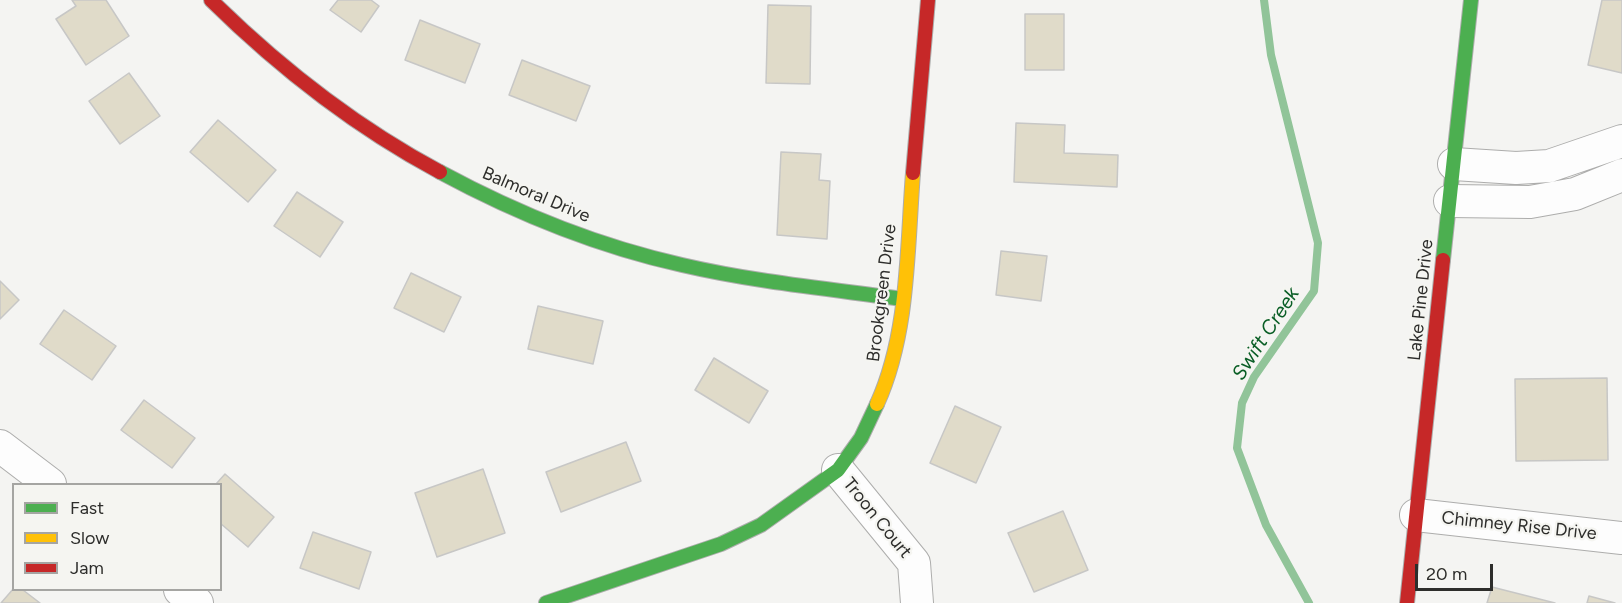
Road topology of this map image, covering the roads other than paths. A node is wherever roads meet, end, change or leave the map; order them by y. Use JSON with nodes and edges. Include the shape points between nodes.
{"nodes":[{"id":1,"x":211,"y":0,"type":"edge"},
{"id":2,"x":928,"y":0,"type":"edge"},
{"id":3,"x":1471,"y":0,"type":"edge"},
{"id":4,"x":1622,"y":141,"type":"edge"},
{"id":5,"x":1454,"y":164,"type":"junction"},
{"id":6,"x":1622,"y":175,"type":"edge"},
{"id":7,"x":1450,"y":201,"type":"junction"},
{"id":8,"x":903,"y":298,"type":"junction"},
{"id":9,"x":0,"y":446,"type":"edge"},
{"id":10,"x":838,"y":470,"type":"junction"},
{"id":11,"x":49,"y":483,"type":"edge"},
{"id":12,"x":1416,"y":515,"type":"junction"},
{"id":13,"x":1622,"y":538,"type":"edge"},
{"id":14,"x":181,"y":591,"type":"edge"},
{"id":15,"x":197,"y":603,"type":"edge"},
{"id":16,"x":546,"y":603,"type":"edge"},
{"id":17,"x":917,"y":603,"type":"edge"},
{"id":18,"x":1407,"y":603,"type":"edge"}],
"edges":[{"from":1,"to":8,"type":"street","name":"Balmoral Drive","via":[[281,69],[332,106],[384,141],[494,200],[652,258],[714,272]]},
{"from":2,"to":8,"type":"street","name":"Brookgreen Drive"},
{"from":3,"to":5,"type":"street","name":"Lake Pine Drive"},
{"from":4,"to":5,"type":"street","via":[[1549,166]]},
{"from":5,"to":7,"type":"street","name":"Lake Pine Drive"},
{"from":6,"to":7,"type":"street","via":[[1575,194],[1530,202]]},
{"from":7,"to":12,"type":"street","name":"Lake Pine Drive"},
{"from":8,"to":10,"type":"street","name":"Brookgreen Drive","via":[[887,381],[861,438]]},
{"from":9,"to":11,"type":"street"},
{"from":10,"to":16,"type":"street","name":"Brookgreen Drive","via":[[770,520],[721,544]]},
{"from":10,"to":17,"type":"street","name":"Troon Court","via":[[914,563]]},
{"from":12,"to":13,"type":"street","name":"Chimney Rise Drive"},
{"from":12,"to":18,"type":"street","name":"Lake Pine Drive"},
{"from":14,"to":15,"type":"street"}]}
